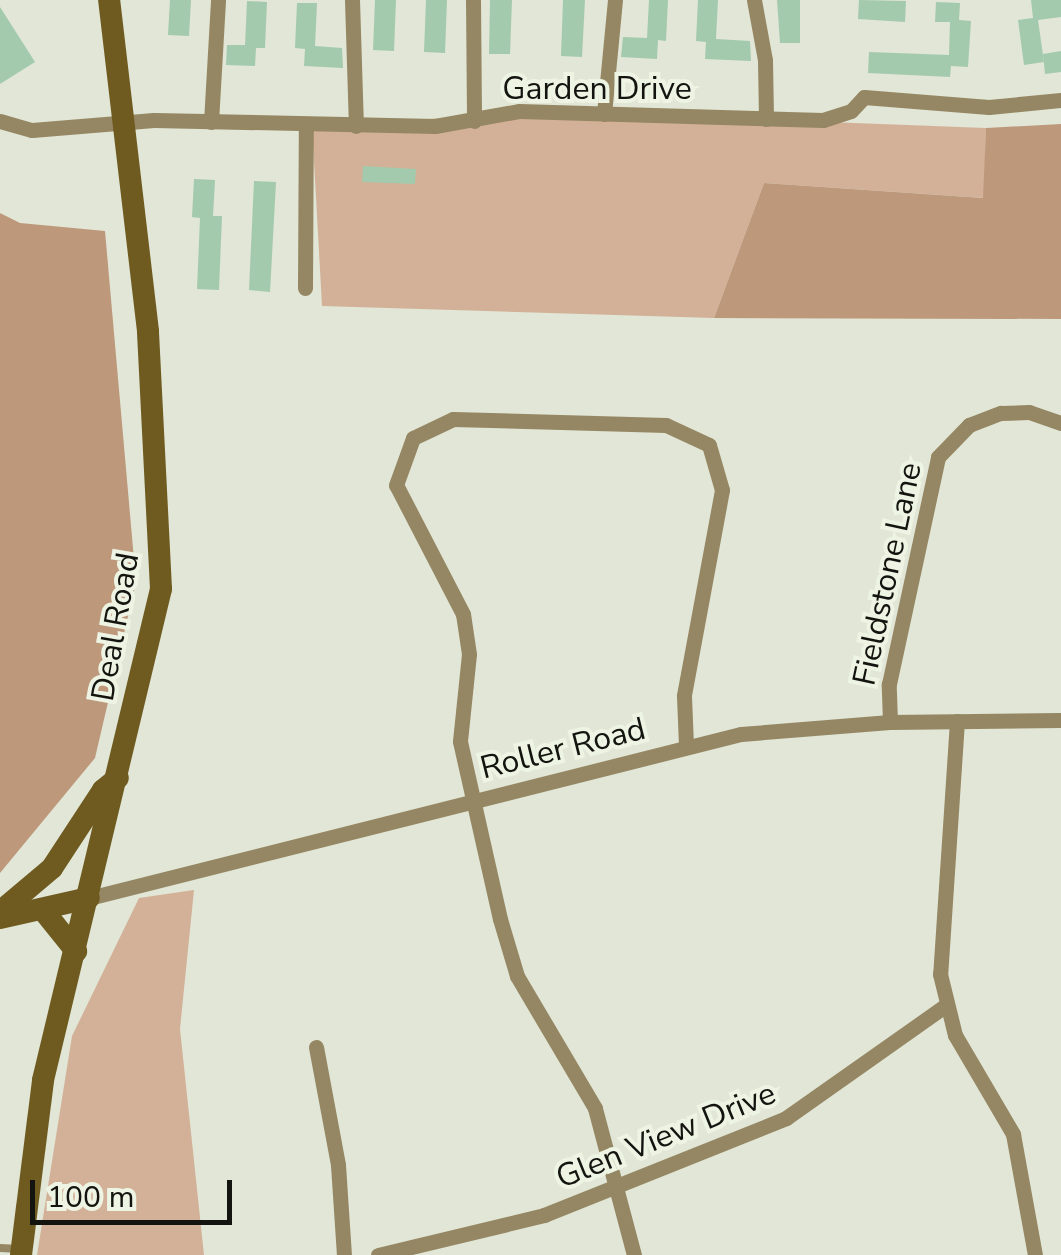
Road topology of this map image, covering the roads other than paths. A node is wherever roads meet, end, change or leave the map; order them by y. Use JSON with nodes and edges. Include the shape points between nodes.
{"nodes":[{"id":1,"x":109,"y":0,"type":"edge"},
{"id":2,"x":218,"y":0,"type":"edge"},
{"id":3,"x":352,"y":0,"type":"edge"},
{"id":4,"x":472,"y":0,"type":"edge"},
{"id":5,"x":615,"y":0,"type":"edge"},
{"id":6,"x":754,"y":0,"type":"edge"},
{"id":7,"x":1061,"y":100,"type":"edge"},
{"id":8,"x":604,"y":114,"type":"junction"},
{"id":9,"x":766,"y":118,"type":"junction"},
{"id":10,"x":0,"y":121,"type":"edge"},
{"id":11,"x":474,"y":121,"type":"junction"},
{"id":12,"x":211,"y":122,"type":"junction"},
{"id":13,"x":123,"y":123,"type":"junction"},
{"id":14,"x":306,"y":124,"type":"junction"},
{"id":15,"x":356,"y":126,"type":"junction"},
{"id":16,"x":305,"y":288,"type":"dead end"},
{"id":17,"x":1061,"y":423,"type":"edge"},
{"id":18,"x":1061,"y":720,"type":"edge"},
{"id":19,"x":957,"y":721,"type":"junction"},
{"id":20,"x":890,"y":722,"type":"junction"},
{"id":21,"x":686,"y":746,"type":"junction"},
{"id":22,"x":119,"y":776,"type":"junction"},
{"id":23,"x":472,"y":800,"type":"junction"},
{"id":24,"x":89,"y":898,"type":"junction"},
{"id":25,"x":44,"y":910,"type":"junction"},
{"id":26,"x":0,"y":915,"type":"edge"},
{"id":27,"x":76,"y":951,"type":"junction"},
{"id":28,"x":945,"y":1006,"type":"junction"},
{"id":29,"x":316,"y":1047,"type":"dead end"},
{"id":30,"x":615,"y":1188,"type":"junction"},
{"id":31,"x":14,"y":1251,"type":"edge"},
{"id":32,"x":344,"y":1255,"type":"edge"},
{"id":33,"x":378,"y":1255,"type":"edge"},
{"id":34,"x":634,"y":1255,"type":"edge"},
{"id":35,"x":1035,"y":1255,"type":"edge"}],
"edges":[{"from":1,"to":13,"type":"street","name":"Deal Road"},
{"from":2,"to":12,"type":"street"},
{"from":3,"to":15,"type":"street"},
{"from":4,"to":11,"type":"street"},
{"from":5,"to":8,"type":"street"},
{"from":6,"to":9,"type":"street"},
{"from":7,"to":9,"type":"street","name":"Garden Drive","via":[[989,107],[864,97],[836,118]]},
{"from":8,"to":9,"type":"street","name":"Garden Drive"},
{"from":8,"to":11,"type":"street","name":"Garden Drive","via":[[508,112]]},
{"from":10,"to":13,"type":"street","name":"Garden Drive","via":[[32,130]]},
{"from":11,"to":15,"type":"street","name":"Garden Drive"},
{"from":12,"to":13,"type":"street","name":"Garden Drive"},
{"from":12,"to":14,"type":"street","name":"Garden Drive"},
{"from":13,"to":22,"type":"street","name":"Deal Road","via":[[163,550],[155,630]]},
{"from":14,"to":15,"type":"street","name":"Garden Drive"},
{"from":14,"to":16,"type":"street"},
{"from":17,"to":20,"type":"street","name":"Fieldstone Lane","via":[[1029,412],[1001,413],[969,426],[938,457],[893,664]]},
{"from":18,"to":19,"type":"street","name":"Roller Road"},
{"from":19,"to":20,"type":"street","name":"Roller Road"},
{"from":19,"to":28,"type":"street","via":[[940,966]]},
{"from":20,"to":21,"type":"street","name":"Roller Road","via":[[792,726]]},
{"from":21,"to":23,"type":"street","name":"Roller Road"},
{"from":21,"to":23,"type":"street","via":[[684,696],[722,490],[709,445],[666,425],[442,422],[413,438],[396,485],[463,614],[469,654],[460,741]]},
{"from":22,"to":24,"type":"street","name":"Deal Road"},
{"from":22,"to":26,"type":"street","via":[[61,858]]},
{"from":23,"to":24,"type":"street","name":"Roller Road"},
{"from":23,"to":30,"type":"street","via":[[513,965],[588,1092]]},
{"from":24,"to":25,"type":"street"},
{"from":24,"to":27,"type":"street","name":"Deal Road"},
{"from":25,"to":26,"type":"street"},
{"from":25,"to":27,"type":"street"},
{"from":27,"to":31,"type":"street","name":"Deal Road","via":[[35,1120]]},
{"from":28,"to":30,"type":"street","name":"Glen View Drive","via":[[800,1110]]},
{"from":28,"to":35,"type":"street","via":[[1013,1134]]},
{"from":29,"to":32,"type":"street","via":[[338,1165]]},
{"from":30,"to":33,"type":"street","name":"Glen View Drive","via":[[467,1237]]},
{"from":30,"to":34,"type":"street"}]}
